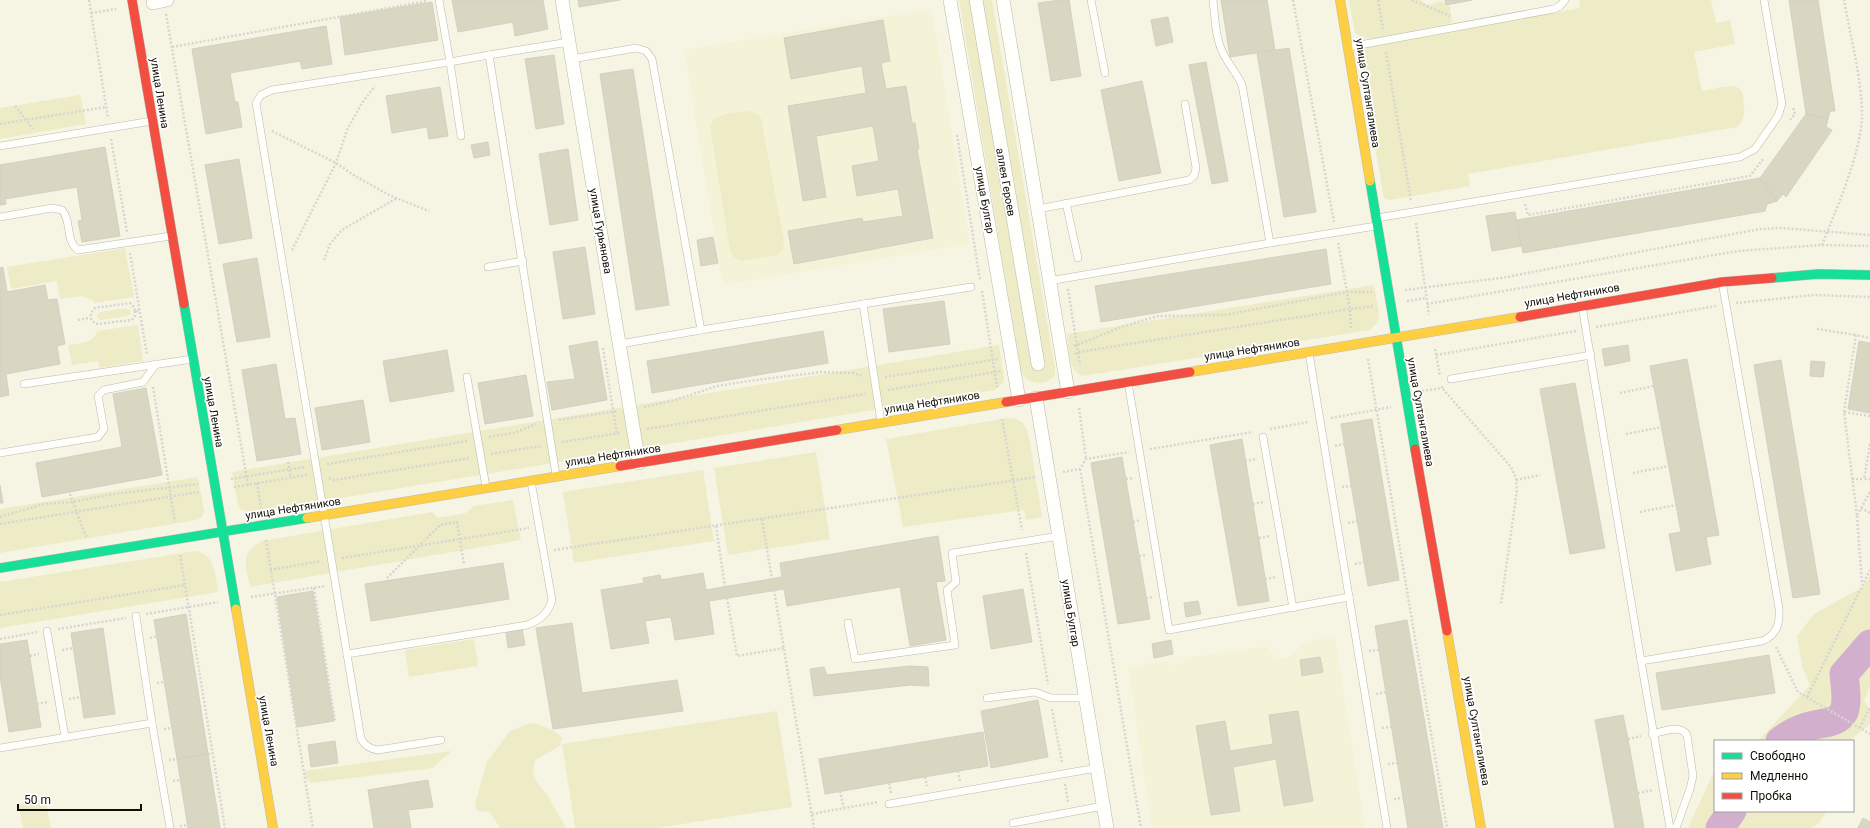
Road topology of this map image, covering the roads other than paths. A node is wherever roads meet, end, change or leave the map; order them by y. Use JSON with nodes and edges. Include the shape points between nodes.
{"nodes":[{"id":1,"x":132,"y":0,"type":"edge"},
{"id":2,"x":439,"y":0,"type":"edge"},
{"id":3,"x":562,"y":0,"type":"edge"},
{"id":4,"x":950,"y":0,"type":"edge"},
{"id":5,"x":976,"y":0,"type":"edge"},
{"id":6,"x":1003,"y":0,"type":"edge"},
{"id":7,"x":1091,"y":0,"type":"edge"},
{"id":8,"x":1213,"y":0,"type":"edge"},
{"id":9,"x":1340,"y":0,"type":"edge"},
{"id":10,"x":1565,"y":0,"type":"edge"},
{"id":11,"x":1764,"y":0,"type":"edge"},
{"id":12,"x":569,"y":42,"type":"junction"},
{"id":13,"x":1348,"y":48,"type":"junction"},
{"id":14,"x":489,"y":55,"type":"junction"},
{"id":15,"x":572,"y":59,"type":"junction"},
{"id":16,"x":450,"y":62,"type":"junction"},
{"id":17,"x":1105,"y":73,"type":"dead end"},
{"id":18,"x":1185,"y":104,"type":"dead end"},
{"id":19,"x":152,"y":121,"type":"junction"},
{"id":20,"x":461,"y":136,"type":"dead end"},
{"id":21,"x":0,"y":146,"type":"edge"},
{"id":22,"x":1066,"y":203,"type":"junction"},
{"id":23,"x":1038,"y":209,"type":"junction"},
{"id":24,"x":0,"y":218,"type":"edge"},
{"id":25,"x":1377,"y":222,"type":"junction"},
{"id":26,"x":171,"y":236,"type":"junction"},
{"id":27,"x":1270,"y":243,"type":"junction"},
{"id":28,"x":1078,"y":258,"type":"dead end"},
{"id":29,"x":523,"y":261,"type":"junction"},
{"id":30,"x":488,"y":267,"type":"dead end"},
{"id":31,"x":1870,"y":275,"type":"edge"},
{"id":32,"x":1049,"y":281,"type":"junction"},
{"id":33,"x":1722,"y":282,"type":"junction"},
{"id":34,"x":971,"y":287,"type":"dead end"},
{"id":35,"x":863,"y":304,"type":"junction"},
{"id":36,"x":1582,"y":306,"type":"junction"},
{"id":37,"x":701,"y":330,"type":"junction"},
{"id":38,"x":1396,"y":337,"type":"junction"},
{"id":39,"x":620,"y":344,"type":"junction"},
{"id":40,"x":1309,"y":352,"type":"junction"},
{"id":41,"x":1590,"y":356,"type":"junction"},
{"id":42,"x":193,"y":359,"type":"junction"},
{"id":43,"x":1038,"y":364,"type":"dead end"},
{"id":44,"x":152,"y":365,"type":"junction"},
{"id":45,"x":467,"y":377,"type":"dead end"},
{"id":46,"x":1451,"y":379,"type":"dead end"},
{"id":47,"x":1128,"y":382,"type":"junction"},
{"id":48,"x":24,"y":384,"type":"dead end"},
{"id":49,"x":1068,"y":392,"type":"junction"},
{"id":50,"x":1036,"y":398,"type":"junction"},
{"id":51,"x":1019,"y":400,"type":"junction"},
{"id":52,"x":882,"y":423,"type":"junction"},
{"id":53,"x":1264,"y":433,"type":"road end"},
{"id":54,"x":0,"y":453,"type":"edge"},
{"id":55,"x":639,"y":463,"type":"junction"},
{"id":56,"x":556,"y":476,"type":"junction"},
{"id":57,"x":531,"y":480,"type":"junction"},
{"id":58,"x":486,"y":488,"type":"junction"},
{"id":59,"x":324,"y":515,"type":"junction"},
{"id":60,"x":222,"y":532,"type":"junction"},
{"id":61,"x":1059,"y":536,"type":"junction"},
{"id":62,"x":0,"y":568,"type":"edge"},
{"id":63,"x":1349,"y":597,"type":"junction"},
{"id":64,"x":1293,"y":608,"type":"junction"},
{"id":65,"x":136,"y":616,"type":"road end"},
{"id":66,"x":848,"y":623,"type":"dead end"},
{"id":67,"x":47,"y":630,"type":"road end"},
{"id":68,"x":347,"y":654,"type":"junction"},
{"id":69,"x":1641,"y":662,"type":"junction"},
{"id":70,"x":987,"y":698,"type":"dead end"},
{"id":71,"x":1085,"y":698,"type":"junction"},
{"id":72,"x":152,"y":724,"type":"junction"},
{"id":73,"x":1652,"y":734,"type":"junction"},
{"id":74,"x":64,"y":737,"type":"junction"},
{"id":75,"x":441,"y":740,"type":"dead end"},
{"id":76,"x":0,"y":748,"type":"edge"},
{"id":77,"x":1097,"y":768,"type":"junction"},
{"id":78,"x":889,"y":804,"type":"dead end"},
{"id":79,"x":1103,"y":806,"type":"junction"},
{"id":80,"x":1012,"y":823,"type":"dead end"},
{"id":81,"x":170,"y":828,"type":"edge"},
{"id":82,"x":273,"y":828,"type":"edge"},
{"id":83,"x":1107,"y":828,"type":"edge"},
{"id":84,"x":1387,"y":828,"type":"edge"},
{"id":85,"x":1481,"y":828,"type":"edge"},
{"id":86,"x":1670,"y":828,"type":"edge"},
{"id":87,"x":1676,"y":828,"type":"edge"}],
"edges":[{"from":1,"to":19,"type":"street","name":"улица Ленина"},
{"from":2,"to":16,"type":"lane"},
{"from":3,"to":12,"type":"street","name":"улица Гурьянова"},
{"from":4,"to":51,"type":"street","name":"улица Булгар"},
{"from":5,"to":43,"type":"street","name":"аллея Героев"},
{"from":6,"to":23,"type":"street"},
{"from":7,"to":17,"type":"lane"},
{"from":8,"to":27,"type":"lane","via":[[1219,42],[1227,62],[1235,70],[1242,85]]},
{"from":9,"to":13,"type":"street","name":"улица Султангалиева"},
{"from":10,"to":13,"type":"lane","via":[[1554,9]]},
{"from":11,"to":25,"type":"lane","via":[[1782,104],[1778,116],[1750,154],[1413,212]]},
{"from":12,"to":14,"type":"lane"},
{"from":12,"to":15,"type":"street","name":"улица Гурьянова"},
{"from":13,"to":25,"type":"street","name":"улица Султангалиева"},
{"from":14,"to":16,"type":"lane"},
{"from":14,"to":29,"type":"lane"},
{"from":15,"to":37,"type":"lane","via":[[636,48],[646,52],[652,59]]},
{"from":15,"to":39,"type":"street","name":"улица Гурьянова"},
{"from":16,"to":20,"type":"lane"},
{"from":16,"to":59,"type":"lane","via":[[265,92],[257,98],[259,124]]},
{"from":18,"to":22,"type":"lane","via":[[1196,168],[1194,176],[1189,180]]},
{"from":19,"to":21,"type":"lane"},
{"from":19,"to":26,"type":"street","name":"улица Ленина"},
{"from":22,"to":23,"type":"lane"},
{"from":22,"to":28,"type":"lane"},
{"from":23,"to":32,"type":"street"},
{"from":24,"to":26,"type":"lane","via":[[57,208],[66,214],[72,244],[78,250]]},
{"from":25,"to":27,"type":"lane"},
{"from":25,"to":38,"type":"street","name":"улица Султангалиева"},
{"from":26,"to":42,"type":"street","name":"улица Ленина"},
{"from":27,"to":32,"type":"lane"},
{"from":29,"to":30,"type":"lane"},
{"from":29,"to":56,"type":"lane"},
{"from":31,"to":33,"type":"street","name":"улица Нефтяников","via":[[1818,274]]},
{"from":32,"to":49,"type":"street"},
{"from":33,"to":36,"type":"street","name":"улица Нефтяников"},
{"from":33,"to":69,"type":"lane","via":[[1780,619],[1771,637],[1762,641]]},
{"from":34,"to":35,"type":"lane"},
{"from":35,"to":37,"type":"lane"},
{"from":35,"to":52,"type":"lane"},
{"from":36,"to":38,"type":"street","name":"улица Нефтяников"},
{"from":36,"to":41,"type":"lane"},
{"from":37,"to":39,"type":"lane"},
{"from":38,"to":40,"type":"street","name":"улица Нефтяников"},
{"from":38,"to":85,"type":"street","name":"улица Султангалиева"},
{"from":39,"to":55,"type":"street","name":"улица Гурьянова"},
{"from":40,"to":47,"type":"street","name":"улица Нефтяников"},
{"from":40,"to":63,"type":"lane"},
{"from":41,"to":46,"type":"lane"},
{"from":41,"to":69,"type":"lane"},
{"from":42,"to":44,"type":"lane"},
{"from":42,"to":60,"type":"street","name":"улица Ленина"},
{"from":44,"to":48,"type":"lane"},
{"from":44,"to":54,"type":"lane","via":[[150,374],[139,384],[100,392],[98,396],[104,429],[98,437]]},
{"from":45,"to":58,"type":"lane"},
{"from":47,"to":49,"type":"street","name":"улица Нефтяников"},
{"from":47,"to":64,"type":"lane","via":[[1169,630]]},
{"from":49,"to":50,"type":"street","name":"улица Нефтяников"},
{"from":50,"to":51,"type":"street","name":"улица Нефтяников"},
{"from":50,"to":61,"type":"street","name":"улица Булгар"},
{"from":51,"to":52,"type":"street","name":"улица Нефтяников"},
{"from":52,"to":55,"type":"street","name":"улица Нефтяников"},
{"from":53,"to":64,"type":"lane"},
{"from":55,"to":56,"type":"street","name":"улица Нефтяников"},
{"from":56,"to":57,"type":"street","name":"улица Нефтяников"},
{"from":57,"to":58,"type":"street","name":"улица Нефтяников"},
{"from":57,"to":68,"type":"lane","via":[[552,600],[550,609],[527,625]]},
{"from":58,"to":59,"type":"street","name":"улица Нефтяников"},
{"from":59,"to":60,"type":"street","name":"улица Нефтяников"},
{"from":59,"to":68,"type":"lane"},
{"from":60,"to":62,"type":"street","name":"улица Нефтяников"},
{"from":60,"to":82,"type":"street","name":"улица Ленина"},
{"from":61,"to":66,"type":"lane","via":[[952,553],[956,582],[947,590],[955,645],[855,659]]},
{"from":61,"to":71,"type":"street","name":"улица Булгар"},
{"from":63,"to":64,"type":"lane"},
{"from":63,"to":84,"type":"lane"},
{"from":65,"to":72,"type":"lane"},
{"from":67,"to":74,"type":"lane"},
{"from":68,"to":75,"type":"lane","via":[[364,744],[378,750]]},
{"from":69,"to":73,"type":"lane"},
{"from":70,"to":71,"type":"lane","via":[[1035,692],[1051,698]]},
{"from":71,"to":77,"type":"street","name":"улица Булгар"},
{"from":72,"to":74,"type":"lane"},
{"from":72,"to":81,"type":"lane"},
{"from":73,"to":86,"type":"lane"},
{"from":73,"to":87,"type":"lane","via":[[1676,729],[1687,735],[1693,776]]},
{"from":74,"to":76,"type":"lane"},
{"from":77,"to":78,"type":"lane"},
{"from":77,"to":79,"type":"street","name":"улица Булгар"},
{"from":79,"to":80,"type":"lane"},
{"from":79,"to":83,"type":"street","name":"улица Булгар"}]}
